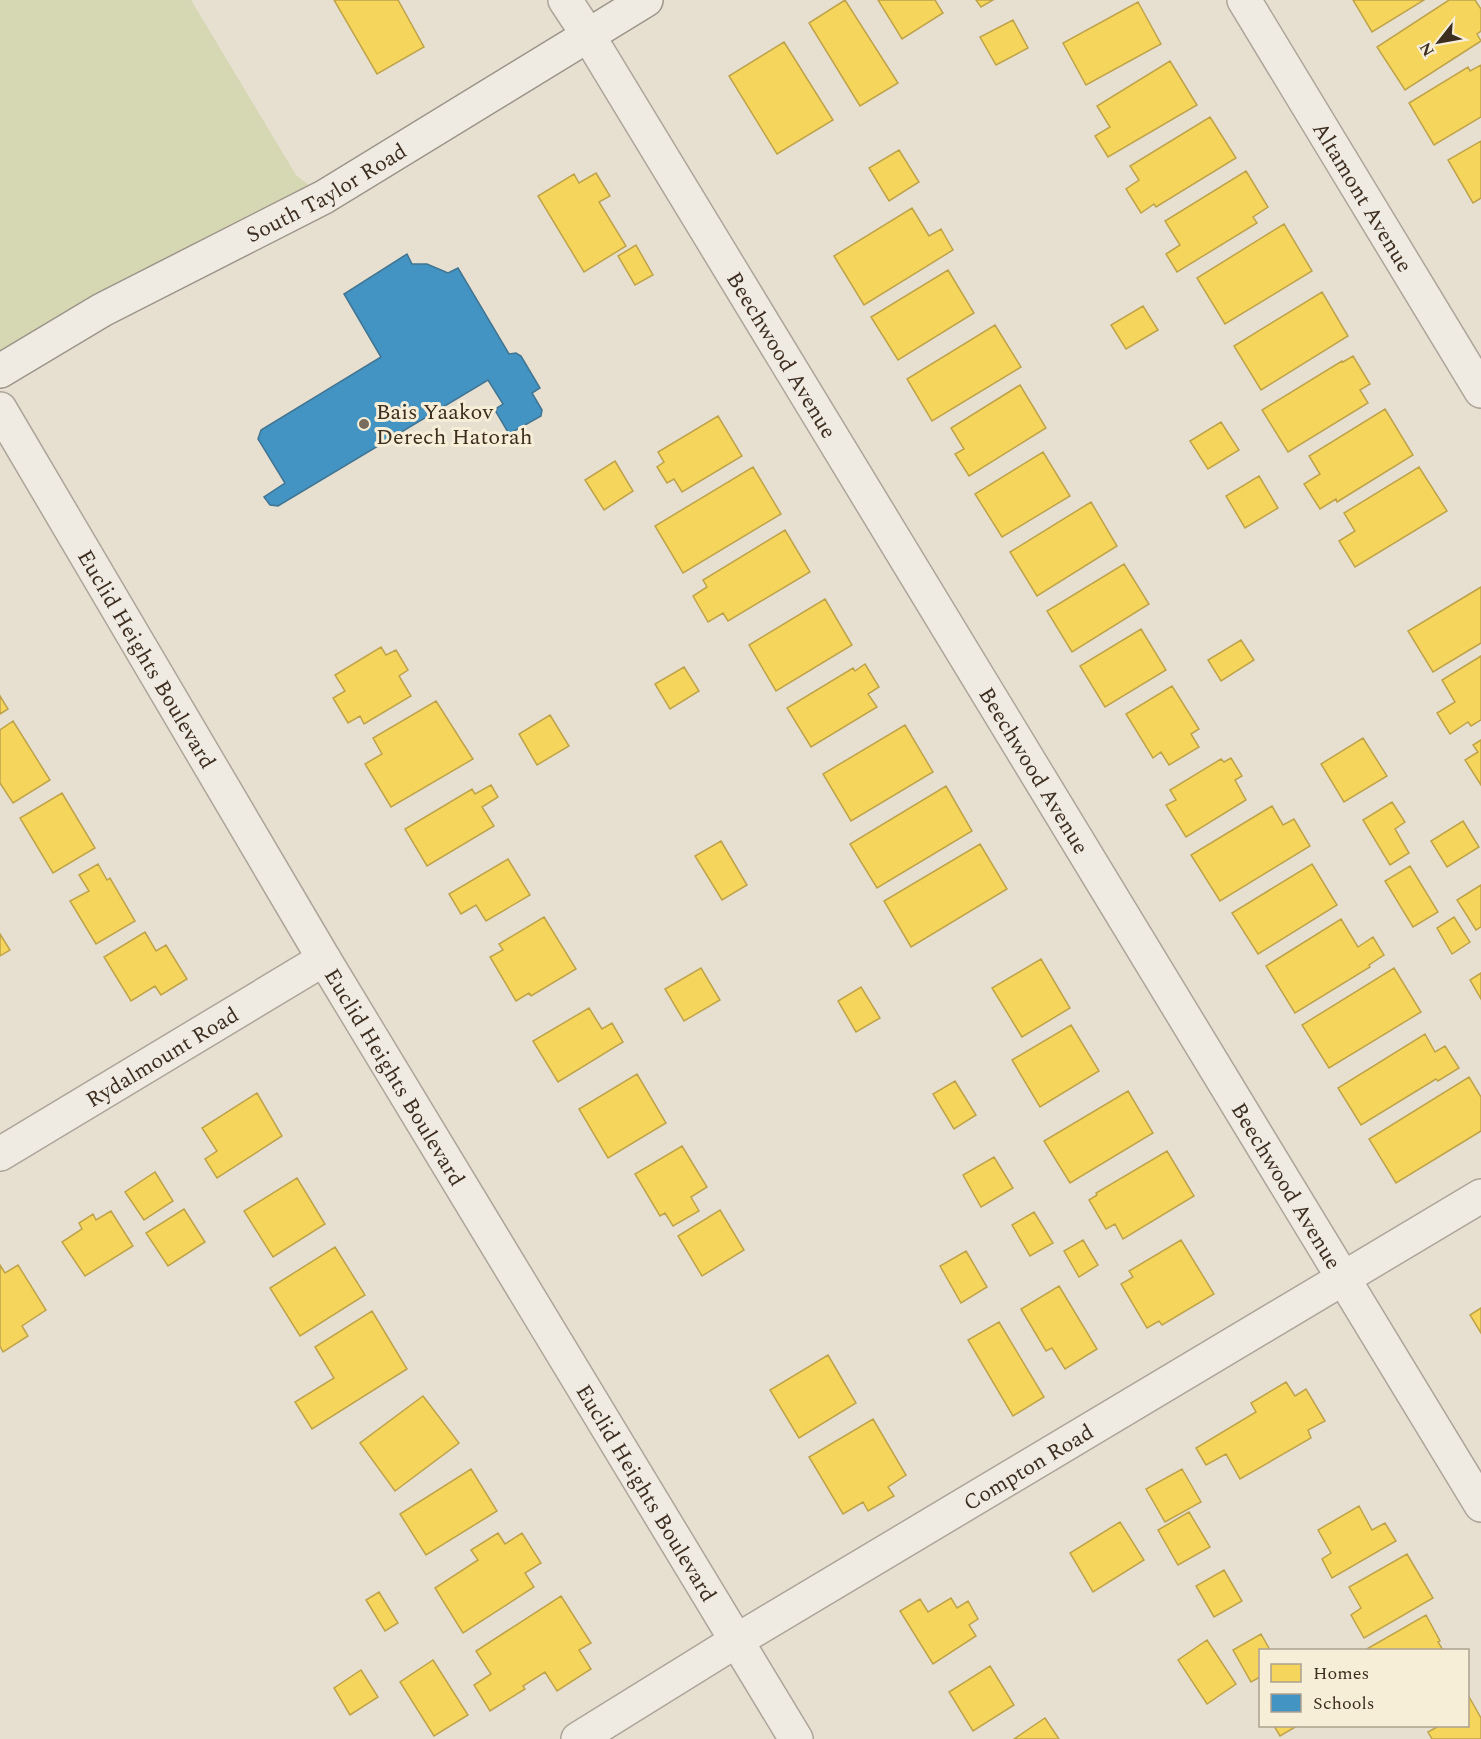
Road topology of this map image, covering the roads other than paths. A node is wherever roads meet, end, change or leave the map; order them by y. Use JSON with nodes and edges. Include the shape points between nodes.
{"nodes":[{"id":1,"x":565,"y":0,"type":"edge"},
{"id":2,"x":646,"y":0,"type":"edge"},
{"id":3,"x":1244,"y":0,"type":"edge"},
{"id":4,"x":588,"y":35,"type":"junction"},
{"id":5,"x":0,"y":371,"type":"edge"},
{"id":6,"x":1481,"y":392,"type":"edge"},
{"id":7,"x":0,"y":409,"type":"edge"},
{"id":8,"x":324,"y":959,"type":"junction"},
{"id":9,"x":0,"y":1154,"type":"edge"},
{"id":10,"x":1481,"y":1196,"type":"edge"},
{"id":11,"x":1344,"y":1278,"type":"junction"},
{"id":12,"x":1481,"y":1505,"type":"edge"},
{"id":13,"x":736,"y":1641,"type":"junction"},
{"id":14,"x":578,"y":1739,"type":"edge"},
{"id":15,"x":796,"y":1739,"type":"edge"}],
"edges":[{"from":1,"to":4,"type":"street","name":"Beechwood Avenue"},
{"from":2,"to":4,"type":"street","name":"South Taylor Road"},
{"from":3,"to":6,"type":"street","name":"Altamont Avenue"},
{"from":4,"to":5,"type":"street","name":"South Taylor Road","via":[[324,197],[102,310]]},
{"from":4,"to":11,"type":"street","name":"Beechwood Avenue"},
{"from":7,"to":8,"type":"street","name":"Euclid Heights Boulevard"},
{"from":8,"to":9,"type":"street","name":"Rydalmount Road"},
{"from":8,"to":13,"type":"street","name":"Euclid Heights Boulevard"},
{"from":10,"to":11,"type":"street","name":"Compton Road"},
{"from":11,"to":12,"type":"street","name":"Beechwood Avenue"},
{"from":11,"to":13,"type":"street","name":"Compton Road"},
{"from":13,"to":14,"type":"street","name":"Compton Road"},
{"from":13,"to":15,"type":"street","name":"Euclid Heights Boulevard"}]}
